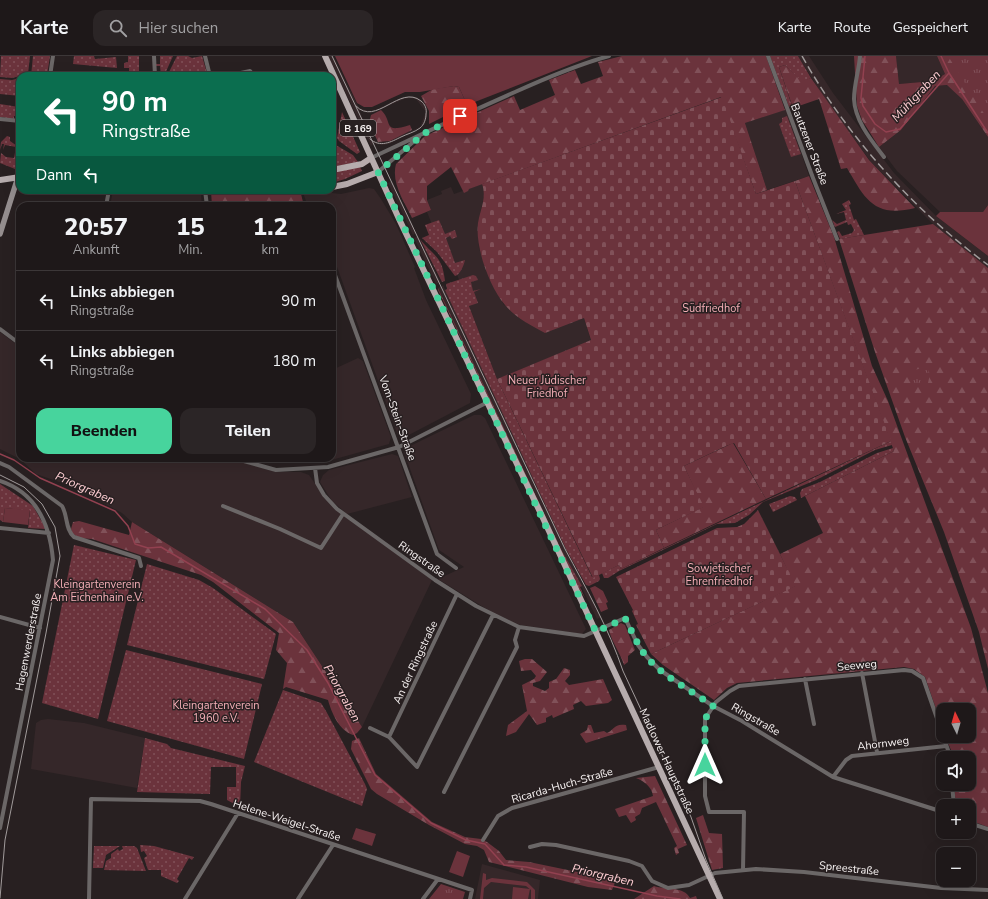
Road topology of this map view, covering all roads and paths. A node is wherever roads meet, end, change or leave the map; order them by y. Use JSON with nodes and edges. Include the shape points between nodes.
{"nodes":[{"id":1,"x":53,"y":56,"type":"edge"},
{"id":2,"x":154,"y":56,"type":"edge"},
{"id":3,"x":205,"y":56,"type":"edge"},
{"id":4,"x":325,"y":56,"type":"edge"},
{"id":5,"x":609,"y":56,"type":"edge"},
{"id":6,"x":768,"y":56,"type":"edge"},
{"id":7,"x":860,"y":56,"type":"edge"},
{"id":8,"x":51,"y":72,"type":"edge"},
{"id":9,"x":156,"y":72,"type":"edge"},
{"id":10,"x":209,"y":72,"type":"edge"},
{"id":11,"x":240,"y":72,"type":"edge"},
{"id":12,"x":251,"y":72,"type":"edge"},
{"id":13,"x":332,"y":72,"type":"edge"},
{"id":14,"x":336,"y":80,"type":"edge"},
{"id":15,"x":0,"y":119,"type":"edge"},
{"id":16,"x":16,"y":121,"type":"edge"},
{"id":17,"x":425,"y":133,"type":"junction"},
{"id":18,"x":884,"y":157,"type":"dead end"},
{"id":19,"x":372,"y":158,"type":"junction"},
{"id":20,"x":336,"y":169,"type":"edge"},
{"id":21,"x":378,"y":172,"type":"junction"},
{"id":22,"x":16,"y":177,"type":"edge"},
{"id":23,"x":0,"y":180,"type":"edge"},
{"id":24,"x":16,"y":186,"type":"edge"},
{"id":25,"x":336,"y":186,"type":"edge"},
{"id":26,"x":0,"y":234,"type":"edge"},
{"id":27,"x":837,"y":239,"type":"dead end"},
{"id":28,"x":336,"y":278,"type":"edge"},
{"id":29,"x":0,"y":329,"type":"edge"},
{"id":30,"x":16,"y":341,"type":"edge"},
{"id":31,"x":486,"y":403,"type":"junction"},
{"id":32,"x":399,"y":447,"type":"junction"},
{"id":33,"x":247,"y":462,"type":"edge"},
{"id":34,"x":0,"y":463,"type":"edge"},
{"id":35,"x":313,"y":469,"type":"junction"},
{"id":36,"x":0,"y":481,"type":"edge"},
{"id":37,"x":223,"y":506,"type":"dead end"},
{"id":38,"x":343,"y":514,"type":"junction"},
{"id":39,"x":0,"y":528,"type":"edge"},
{"id":40,"x":49,"y":533,"type":"junction"},
{"id":41,"x":141,"y":566,"type":"dead end"},
{"id":42,"x":456,"y":568,"type":"dead end"},
{"id":43,"x":456,"y":594,"type":"junction"},
{"id":44,"x":493,"y":615,"type":"junction"},
{"id":45,"x":0,"y":617,"type":"edge"},
{"id":46,"x":519,"y":627,"type":"junction"},
{"id":47,"x":40,"y":628,"type":"junction"},
{"id":48,"x":596,"y":632,"type":"junction"},
{"id":49,"x":862,"y":673,"type":"junction"},
{"id":50,"x":805,"y":679,"type":"junction"},
{"id":51,"x":713,"y":706,"type":"junction"},
{"id":52,"x":814,"y":724,"type":"dead end"},
{"id":53,"x":370,"y":728,"type":"dead end"},
{"id":54,"x":389,"y":737,"type":"junction"},
{"id":55,"x":946,"y":746,"type":"junction"},
{"id":56,"x":948,"y":751,"type":"edge"},
{"id":57,"x":877,"y":752,"type":"junction"},
{"id":58,"x":659,"y":767,"type":"junction"},
{"id":59,"x":833,"y":777,"type":"junction"},
{"id":60,"x":444,"y":792,"type":"dead end"},
{"id":61,"x":936,"y":810,"type":"edge"},
{"id":62,"x":238,"y":813,"type":"junction"},
{"id":63,"x":976,"y":826,"type":"edge"},
{"id":64,"x":0,"y":828,"type":"edge"},
{"id":65,"x":988,"y":830,"type":"edge"},
{"id":66,"x":483,"y":840,"type":"dead end"},
{"id":67,"x":333,"y":845,"type":"junction"},
{"id":68,"x":530,"y":847,"type":"dead end"},
{"id":69,"x":744,"y":870,"type":"junction"},
{"id":70,"x":708,"y":876,"type":"junction"},
{"id":71,"x":438,"y":879,"type":"junction"},
{"id":72,"x":988,"y":890,"type":"edge"},
{"id":73,"x":89,"y":899,"type":"edge"},
{"id":74,"x":185,"y":899,"type":"edge"},
{"id":75,"x":298,"y":899,"type":"edge"},
{"id":76,"x":423,"y":899,"type":"edge"},
{"id":77,"x":470,"y":899,"type":"edge"},
{"id":78,"x":720,"y":899,"type":"edge"}],
"edges":[{"from":1,"to":8,"type":"street"},
{"from":2,"to":9,"type":"street"},
{"from":3,"to":10,"type":"street"},
{"from":4,"to":13,"type":"main road","number":"B 169"},
{"from":5,"to":17,"type":"street","via":[[550,76]]},
{"from":6,"to":27,"type":"street","name":"Bautzener Straße"},
{"from":7,"to":18,"type":"street","via":[[855,107],[861,122]]},
{"from":11,"to":12,"type":"street"},
{"from":14,"to":19,"type":"main road","number":"B 169"},
{"from":15,"to":16,"type":"street"},
{"from":17,"to":19,"type":"street"},
{"from":17,"to":21,"type":"street"},
{"from":19,"to":20,"type":"main road","via":[[362,164]]},
{"from":19,"to":21,"type":"main road","number":"B 169"},
{"from":21,"to":25,"type":"main road"},
{"from":21,"to":31,"type":"main road","name":"Madlower Hauptstraße"},
{"from":22,"to":23,"type":"main road"},
{"from":24,"to":26,"type":"street"},
{"from":28,"to":32,"type":"street","name":"Vom-Stein-Straße"},
{"from":29,"to":30,"type":"street"},
{"from":31,"to":32,"type":"street"},
{"from":31,"to":48,"type":"main road","name":"Madlower Hauptstraße"},
{"from":32,"to":35,"type":"street"},
{"from":32,"to":42,"type":"street","name":"Vom-Stein-Straße","via":[[437,554]]},
{"from":33,"to":35,"type":"street","via":[[276,470]]},
{"from":34,"to":41,"type":"street","via":[[62,506],[66,513],[68,530],[74,537],[140,558]]},
{"from":35,"to":38,"type":"street","name":"Ringstraße","via":[[324,495]]},
{"from":36,"to":40,"type":"street","name":"Hagenwerderstraße","via":[[35,505]]},
{"from":37,"to":38,"type":"street","via":[[321,548]]},
{"from":38,"to":43,"type":"street","name":"Ringstraße"},
{"from":39,"to":40,"type":"street"},
{"from":40,"to":47,"type":"street","name":"Hagenwerderstraße","via":[[52,568]]},
{"from":43,"to":44,"type":"street","name":"Ringstraße"},
{"from":43,"to":54,"type":"street","name":"An der Ringstraße"},
{"from":44,"to":46,"type":"street","name":"Ringstraße"},
{"from":44,"to":54,"type":"street","via":[[417,767]]},
{"from":45,"to":47,"type":"street"},
{"from":46,"to":48,"type":"street","name":"Ringstraße","via":[[584,636]]},
{"from":46,"to":60,"type":"street","via":[[515,640],[517,646]]},
{"from":47,"to":64,"type":"street","name":"Hagenwerderstraße"},
{"from":48,"to":51,"type":"street","name":"Ringstraße","via":[[625,618],[647,657],[660,670]]},
{"from":48,"to":58,"type":"main road","name":"Madlower Hauptstraße"},
{"from":49,"to":50,"type":"street","name":"Seeweg"},
{"from":49,"to":55,"type":"street","name":"Seeweg","via":[[904,670],[912,671],[923,678]]},
{"from":49,"to":57,"type":"street"},
{"from":50,"to":51,"type":"street","name":"Seeweg","via":[[739,686]]},
{"from":50,"to":52,"type":"street"},
{"from":51,"to":59,"type":"street","name":"Ringstraße"},
{"from":51,"to":69,"type":"street","via":[[705,719],[705,796],[709,812],[744,812]]},
{"from":53,"to":54,"type":"street"},
{"from":55,"to":56,"type":"street","name":"Seeweg"},
{"from":55,"to":57,"type":"street","name":"Ahornweg"},
{"from":57,"to":59,"type":"street","name":"Ahornweg","via":[[852,756]]},
{"from":58,"to":66,"type":"street","name":"Ricarda-Huch-Straße","via":[[512,808],[498,816]]},
{"from":58,"to":70,"type":"main road","name":"Madlower Hauptstraße"},
{"from":59,"to":61,"type":"street","name":"Ringstraße"},
{"from":62,"to":67,"type":"street","name":"Helene-Weigel-Straße"},
{"from":62,"to":73,"type":"street","name":"Helene-Weigel-Straße","via":[[200,801],[91,799]]},
{"from":62,"to":74,"type":"street"},
{"from":63,"to":65,"type":"street"},
{"from":67,"to":71,"type":"street","name":"Helene-Weigel-Straße"},
{"from":67,"to":75,"type":"street"},
{"from":68,"to":70,"type":"street","name":"Spreestraße","via":[[542,844],[556,845],[629,861],[642,866],[652,881],[668,888],[689,885]]},
{"from":69,"to":70,"type":"street","name":"Spreestraße"},
{"from":69,"to":72,"type":"street","name":"Spreestraße","via":[[756,868],[800,871],[941,888]]},
{"from":70,"to":78,"type":"main road","name":"Madlower Hauptstraße"},
{"from":71,"to":76,"type":"street"},
{"from":71,"to":77,"type":"street","name":"Helene-Weigel-Straße","via":[[472,890]]}]}
